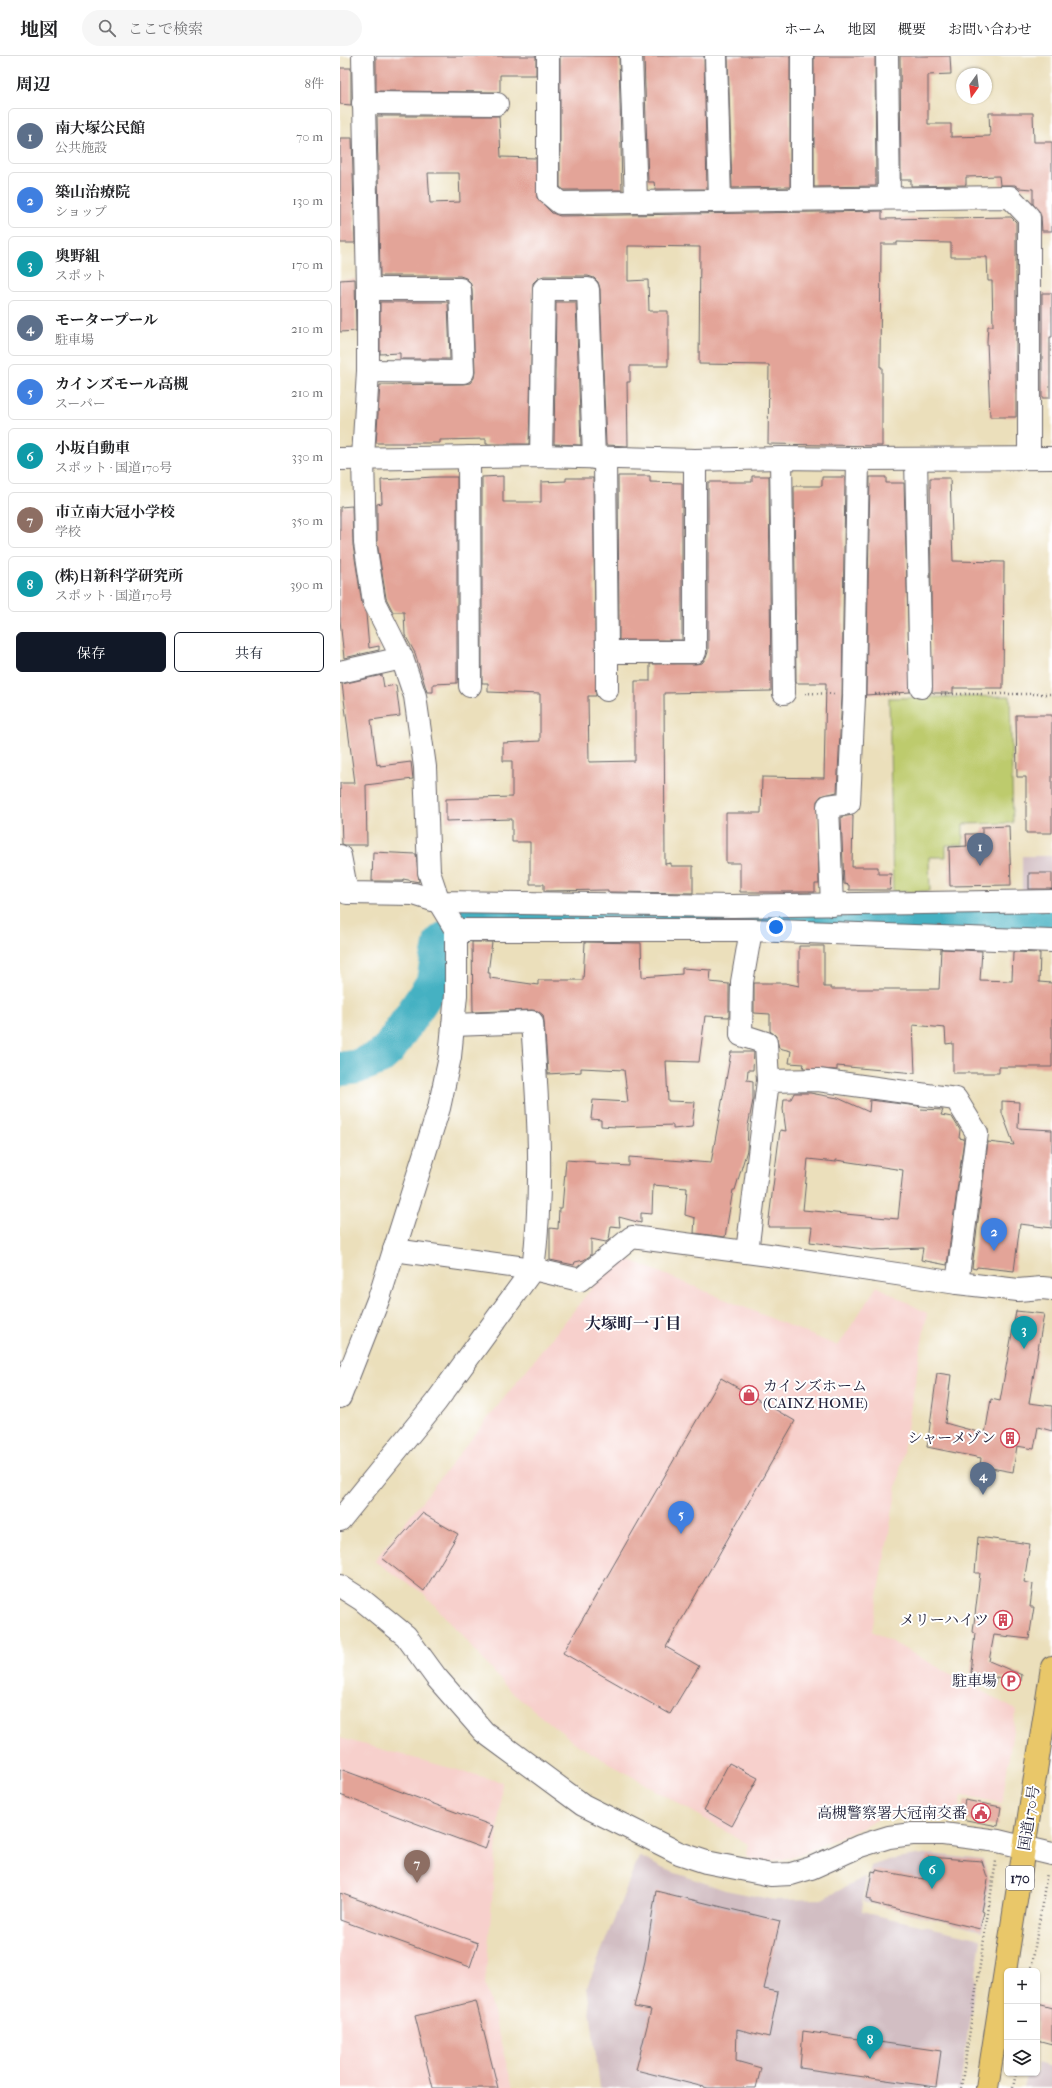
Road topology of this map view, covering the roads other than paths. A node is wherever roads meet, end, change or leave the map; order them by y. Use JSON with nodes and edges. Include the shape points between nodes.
{"nodes":[{"id":1,"x":363,"y":56,"type":"edge"},
{"id":2,"x":548,"y":56,"type":"edge"},
{"id":3,"x":631,"y":56,"type":"edge"},
{"id":4,"x":716,"y":56,"type":"edge"},
{"id":5,"x":802,"y":56,"type":"edge"},
{"id":6,"x":887,"y":56,"type":"edge"},
{"id":7,"x":363,"y":103,"type":"junction"},
{"id":8,"x":497,"y":104,"type":"dead end"},
{"id":9,"x":889,"y":198,"type":"junction"},
{"id":10,"x":802,"y":199,"type":"junction"},
{"id":11,"x":636,"y":200,"type":"junction"},
{"id":12,"x":720,"y":200,"type":"junction"},
{"id":13,"x":368,"y":289,"type":"junction"},
{"id":14,"x":368,"y":371,"type":"junction"},
{"id":15,"x":541,"y":456,"type":"junction"},
{"id":16,"x":364,"y":458,"type":"junction"},
{"id":17,"x":469,"y":458,"type":"junction"},
{"id":18,"x":599,"y":458,"type":"junction"},
{"id":19,"x":780,"y":458,"type":"junction"},
{"id":20,"x":1029,"y":458,"type":"junction"},
{"id":21,"x":1052,"y":458,"type":"edge"},
{"id":22,"x":340,"y":459,"type":"edge"},
{"id":23,"x":858,"y":459,"type":"junction"},
{"id":24,"x":916,"y":459,"type":"junction"},
{"id":25,"x":695,"y":460,"type":"junction"},
{"id":26,"x":607,"y":652,"type":"junction"},
{"id":27,"x":402,"y":658,"type":"junction"},
{"id":28,"x":340,"y":672,"type":"edge"},
{"id":29,"x":470,"y":686,"type":"dead end"},
{"id":30,"x":921,"y":687,"type":"dead end"},
{"id":31,"x":607,"y":690,"type":"dead end"},
{"id":32,"x":784,"y":693,"type":"dead end"},
{"id":33,"x":340,"y":856,"type":"edge"},
{"id":34,"x":1052,"y":901,"type":"edge"},
{"id":35,"x":439,"y":902,"type":"junction"},
{"id":36,"x":832,"y":905,"type":"junction"},
{"id":37,"x":456,"y":930,"type":"junction"},
{"id":38,"x":751,"y":930,"type":"junction"},
{"id":39,"x":1052,"y":941,"type":"edge"},
{"id":40,"x":453,"y":1025,"type":"junction"},
{"id":41,"x":768,"y":1081,"type":"junction"},
{"id":42,"x":394,"y":1250,"type":"junction"},
{"id":43,"x":747,"y":1252,"type":"junction"},
{"id":44,"x":533,"y":1269,"type":"junction"},
{"id":45,"x":957,"y":1283,"type":"junction"},
{"id":46,"x":1052,"y":1289,"type":"edge"},
{"id":47,"x":340,"y":1397,"type":"edge"},
{"id":48,"x":340,"y":1520,"type":"edge"},
{"id":49,"x":340,"y":1586,"type":"edge"},
{"id":50,"x":1052,"y":1667,"type":"edge"},
{"id":51,"x":1024,"y":1848,"type":"junction"},
{"id":52,"x":1052,"y":1854,"type":"edge"},
{"id":53,"x":987,"y":2088,"type":"edge"}],
"edges":[{"from":1,"to":7,"type":"street"},
{"from":2,"to":11,"type":"street","via":[[548,193],[560,202]]},
{"from":3,"to":11,"type":"street"},
{"from":4,"to":12,"type":"street"},
{"from":5,"to":10,"type":"street"},
{"from":6,"to":9,"type":"street"},
{"from":7,"to":8,"type":"street"},
{"from":7,"to":13,"type":"street"},
{"from":9,"to":10,"type":"street"},
{"from":9,"to":20,"type":"street","via":[[1010,197],[1029,217]]},
{"from":10,"to":12,"type":"street"},
{"from":11,"to":12,"type":"street"},
{"from":13,"to":14,"type":"street"},
{"from":13,"to":14,"type":"street","via":[[460,288],[463,372]]},
{"from":14,"to":16,"type":"street"},
{"from":15,"to":17,"type":"street"},
{"from":15,"to":18,"type":"street"},
{"from":15,"to":18,"type":"street","via":[[544,289],[588,289]]},
{"from":16,"to":17,"type":"street"},
{"from":16,"to":22,"type":"street"},
{"from":16,"to":27,"type":"street","via":[[365,543],[374,602]]},
{"from":17,"to":29,"type":"street"},
{"from":18,"to":25,"type":"street"},
{"from":18,"to":26,"type":"street"},
{"from":19,"to":23,"type":"street"},
{"from":19,"to":25,"type":"street"},
{"from":19,"to":32,"type":"street"},
{"from":20,"to":21,"type":"street"},
{"from":20,"to":24,"type":"street"},
{"from":23,"to":24,"type":"street"},
{"from":23,"to":36,"type":"street","via":[[854,696],[849,803],[828,806]]},
{"from":24,"to":30,"type":"street"},
{"from":25,"to":26,"type":"street","via":[[695,652]]},
{"from":26,"to":31,"type":"street"},
{"from":27,"to":28,"type":"street"},
{"from":27,"to":35,"type":"street","via":[[415,696],[425,767],[429,872]]},
{"from":33,"to":35,"type":"street","via":[[347,893],[414,894]]},
{"from":34,"to":36,"type":"street"},
{"from":35,"to":36,"type":"street"},
{"from":35,"to":37,"type":"street"},
{"from":37,"to":38,"type":"street"},
{"from":37,"to":40,"type":"street","via":[[456,995]]},
{"from":38,"to":39,"type":"street"},
{"from":38,"to":41,"type":"street","via":[[742,982],[741,1035],[766,1043]]},
{"from":40,"to":42,"type":"street","via":[[450,1057],[439,1108]]},
{"from":40,"to":44,"type":"street","via":[[532,1022],[540,1141]]},
{"from":41,"to":43,"type":"street"},
{"from":41,"to":45,"type":"street","via":[[818,1080],[956,1099],[977,1133]]},
{"from":42,"to":44,"type":"street"},
{"from":42,"to":47,"type":"street","via":[[380,1294]]},
{"from":43,"to":44,"type":"street","via":[[632,1237],[580,1280]]},
{"from":43,"to":45,"type":"street"},
{"from":44,"to":48,"type":"street","via":[[436,1402]]},
{"from":45,"to":46,"type":"street","via":[[1018,1290]]},
{"from":49,"to":51,"type":"street","via":[[362,1600],[406,1636],[436,1677],[484,1732],[583,1805],[679,1853],[706,1862],[771,1876],[811,1868],[860,1846],[901,1835],[943,1834],[998,1841]]},
{"from":50,"to":51,"type":"highway","name":"国道170号","number":"170"},
{"from":51,"to":52,"type":"street"},
{"from":51,"to":53,"type":"highway","name":"国道170号","number":"170"}]}
